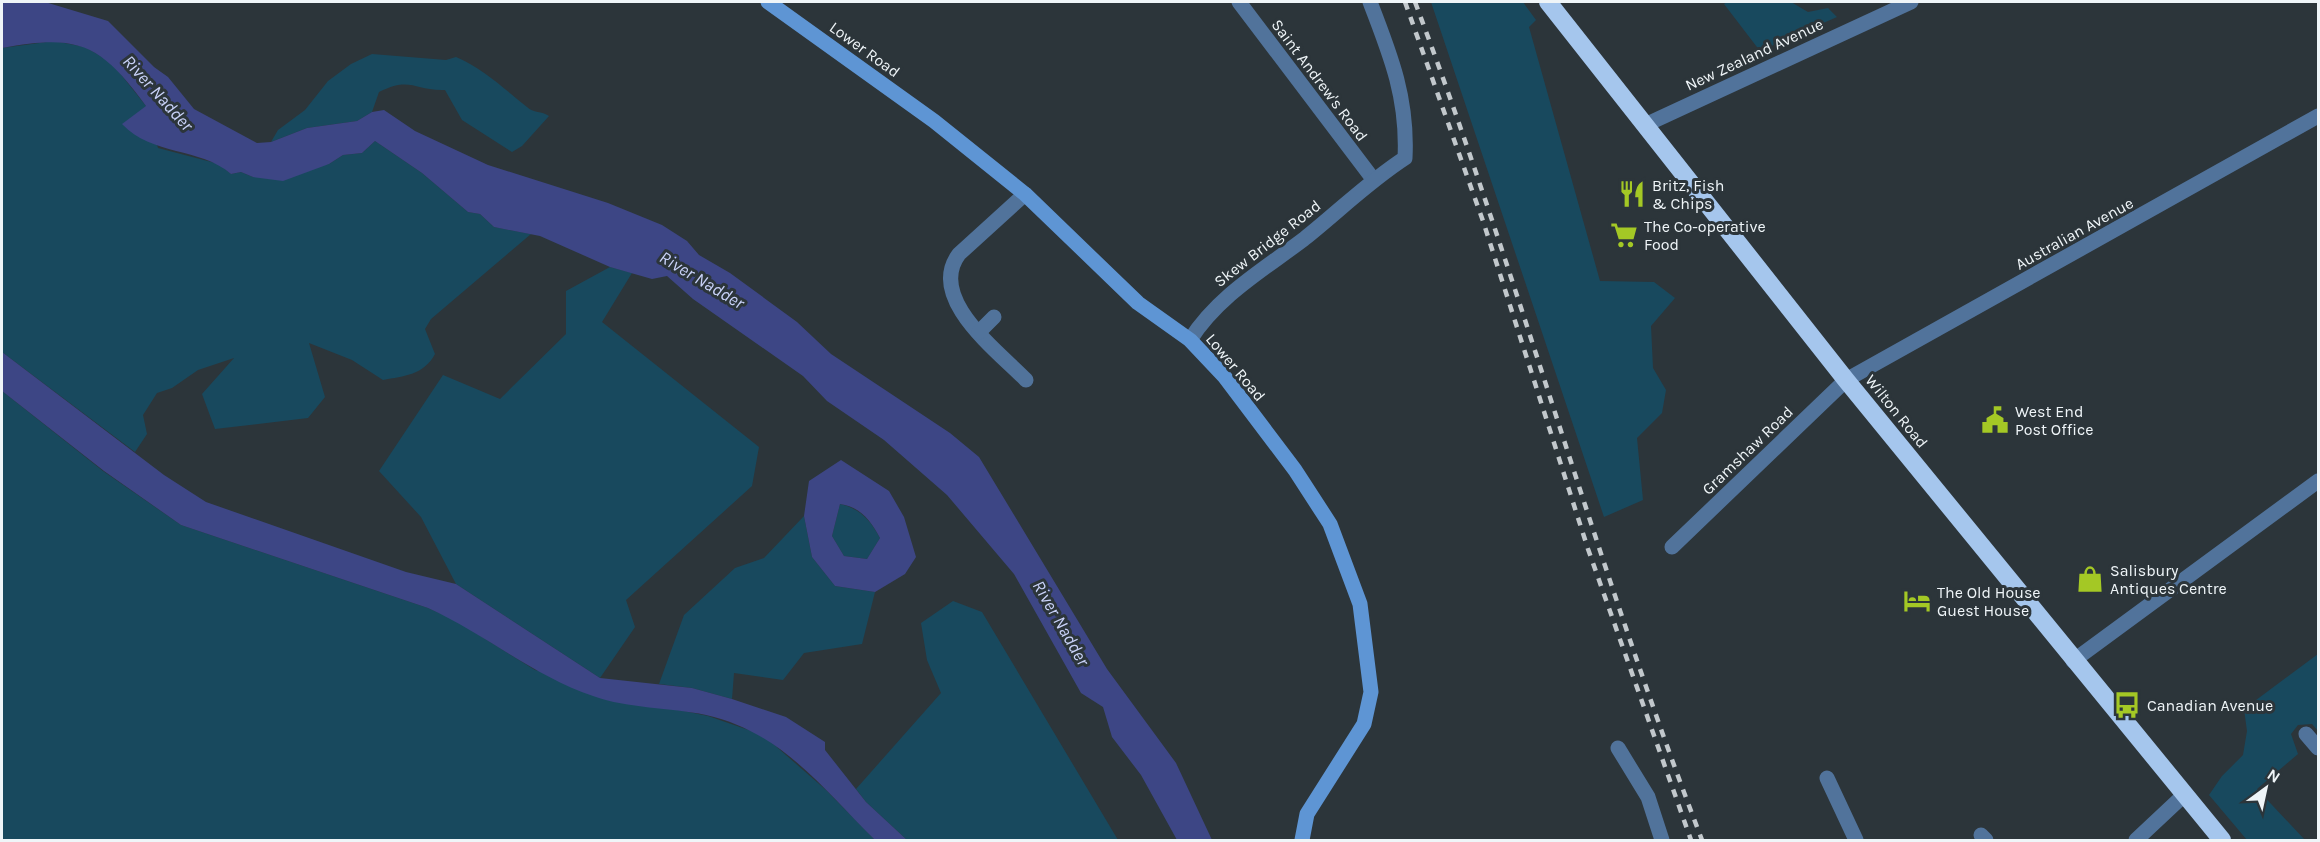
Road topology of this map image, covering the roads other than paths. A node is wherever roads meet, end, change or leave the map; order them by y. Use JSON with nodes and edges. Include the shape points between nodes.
{"nodes":[{"id":1,"x":768,"y":2,"type":"edge"},
{"id":2,"x":1239,"y":2,"type":"edge"},
{"id":3,"x":1370,"y":2,"type":"edge"},
{"id":4,"x":1548,"y":2,"type":"edge"},
{"id":5,"x":1911,"y":2,"type":"edge"},
{"id":6,"x":2319,"y":116,"type":"edge"},
{"id":7,"x":1645,"y":125,"type":"junction"},
{"id":8,"x":1373,"y":179,"type":"junction"},
{"id":9,"x":1025,"y":194,"type":"junction"},
{"id":10,"x":994,"y":317,"type":"dead end"},
{"id":11,"x":980,"y":332,"type":"junction"},
{"id":12,"x":1190,"y":340,"type":"junction"},
{"id":13,"x":1026,"y":380,"type":"dead end"},
{"id":14,"x":1846,"y":380,"type":"junction"},
{"id":15,"x":2319,"y":481,"type":"edge"},
{"id":16,"x":1672,"y":547,"type":"dead end"},
{"id":17,"x":2073,"y":661,"type":"junction"},
{"id":18,"x":2306,"y":734,"type":"dead end"},
{"id":19,"x":1618,"y":748,"type":"dead end"},
{"id":20,"x":2319,"y":748,"type":"edge"},
{"id":21,"x":1827,"y":778,"type":"dead end"},
{"id":22,"x":2184,"y":795,"type":"junction"},
{"id":23,"x":1302,"y":840,"type":"edge"},
{"id":24,"x":1662,"y":840,"type":"edge"},
{"id":25,"x":1856,"y":840,"type":"edge"},
{"id":26,"x":2136,"y":840,"type":"edge"},
{"id":27,"x":2222,"y":840,"type":"edge"}],
"edges":[{"from":1,"to":9,"type":"street","name":"Lower Road","via":[[934,121]]},
{"from":2,"to":8,"type":"street","name":"Saint Andrew's Road"},
{"from":3,"to":8,"type":"street","name":"Skew Bridge Road","via":[[1396,67],[1407,124],[1405,158]]},
{"from":4,"to":7,"type":"highway","name":"Wilton Road"},
{"from":5,"to":7,"type":"street","name":"New Zealand Avenue"},
{"from":6,"to":14,"type":"street","name":"Australian Avenue"},
{"from":7,"to":14,"type":"highway","name":"Wilton Road"},
{"from":8,"to":12,"type":"street","name":"Skew Bridge Road","via":[[1306,238],[1224,299]]},
{"from":9,"to":11,"type":"street","via":[[953,262],[948,278],[954,302]]},
{"from":9,"to":12,"type":"street","name":"Lower Road","via":[[1138,303]]},
{"from":10,"to":11,"type":"street"},
{"from":11,"to":13,"type":"street"},
{"from":12,"to":23,"type":"street","name":"Lower Road","via":[[1224,376],[1330,524],[1360,604],[1371,692],[1364,724],[1307,814]]},
{"from":14,"to":16,"type":"street","name":"Gramshaw Road"},
{"from":14,"to":17,"type":"highway","name":"Wilton Road"},
{"from":15,"to":17,"type":"street"},
{"from":17,"to":22,"type":"highway","name":"Wilton Road"},
{"from":18,"to":20,"type":"street"},
{"from":19,"to":24,"type":"street","via":[[1648,797]]},
{"from":21,"to":25,"type":"street"},
{"from":22,"to":26,"type":"street"},
{"from":22,"to":27,"type":"highway","name":"Wilton Road"}]}
